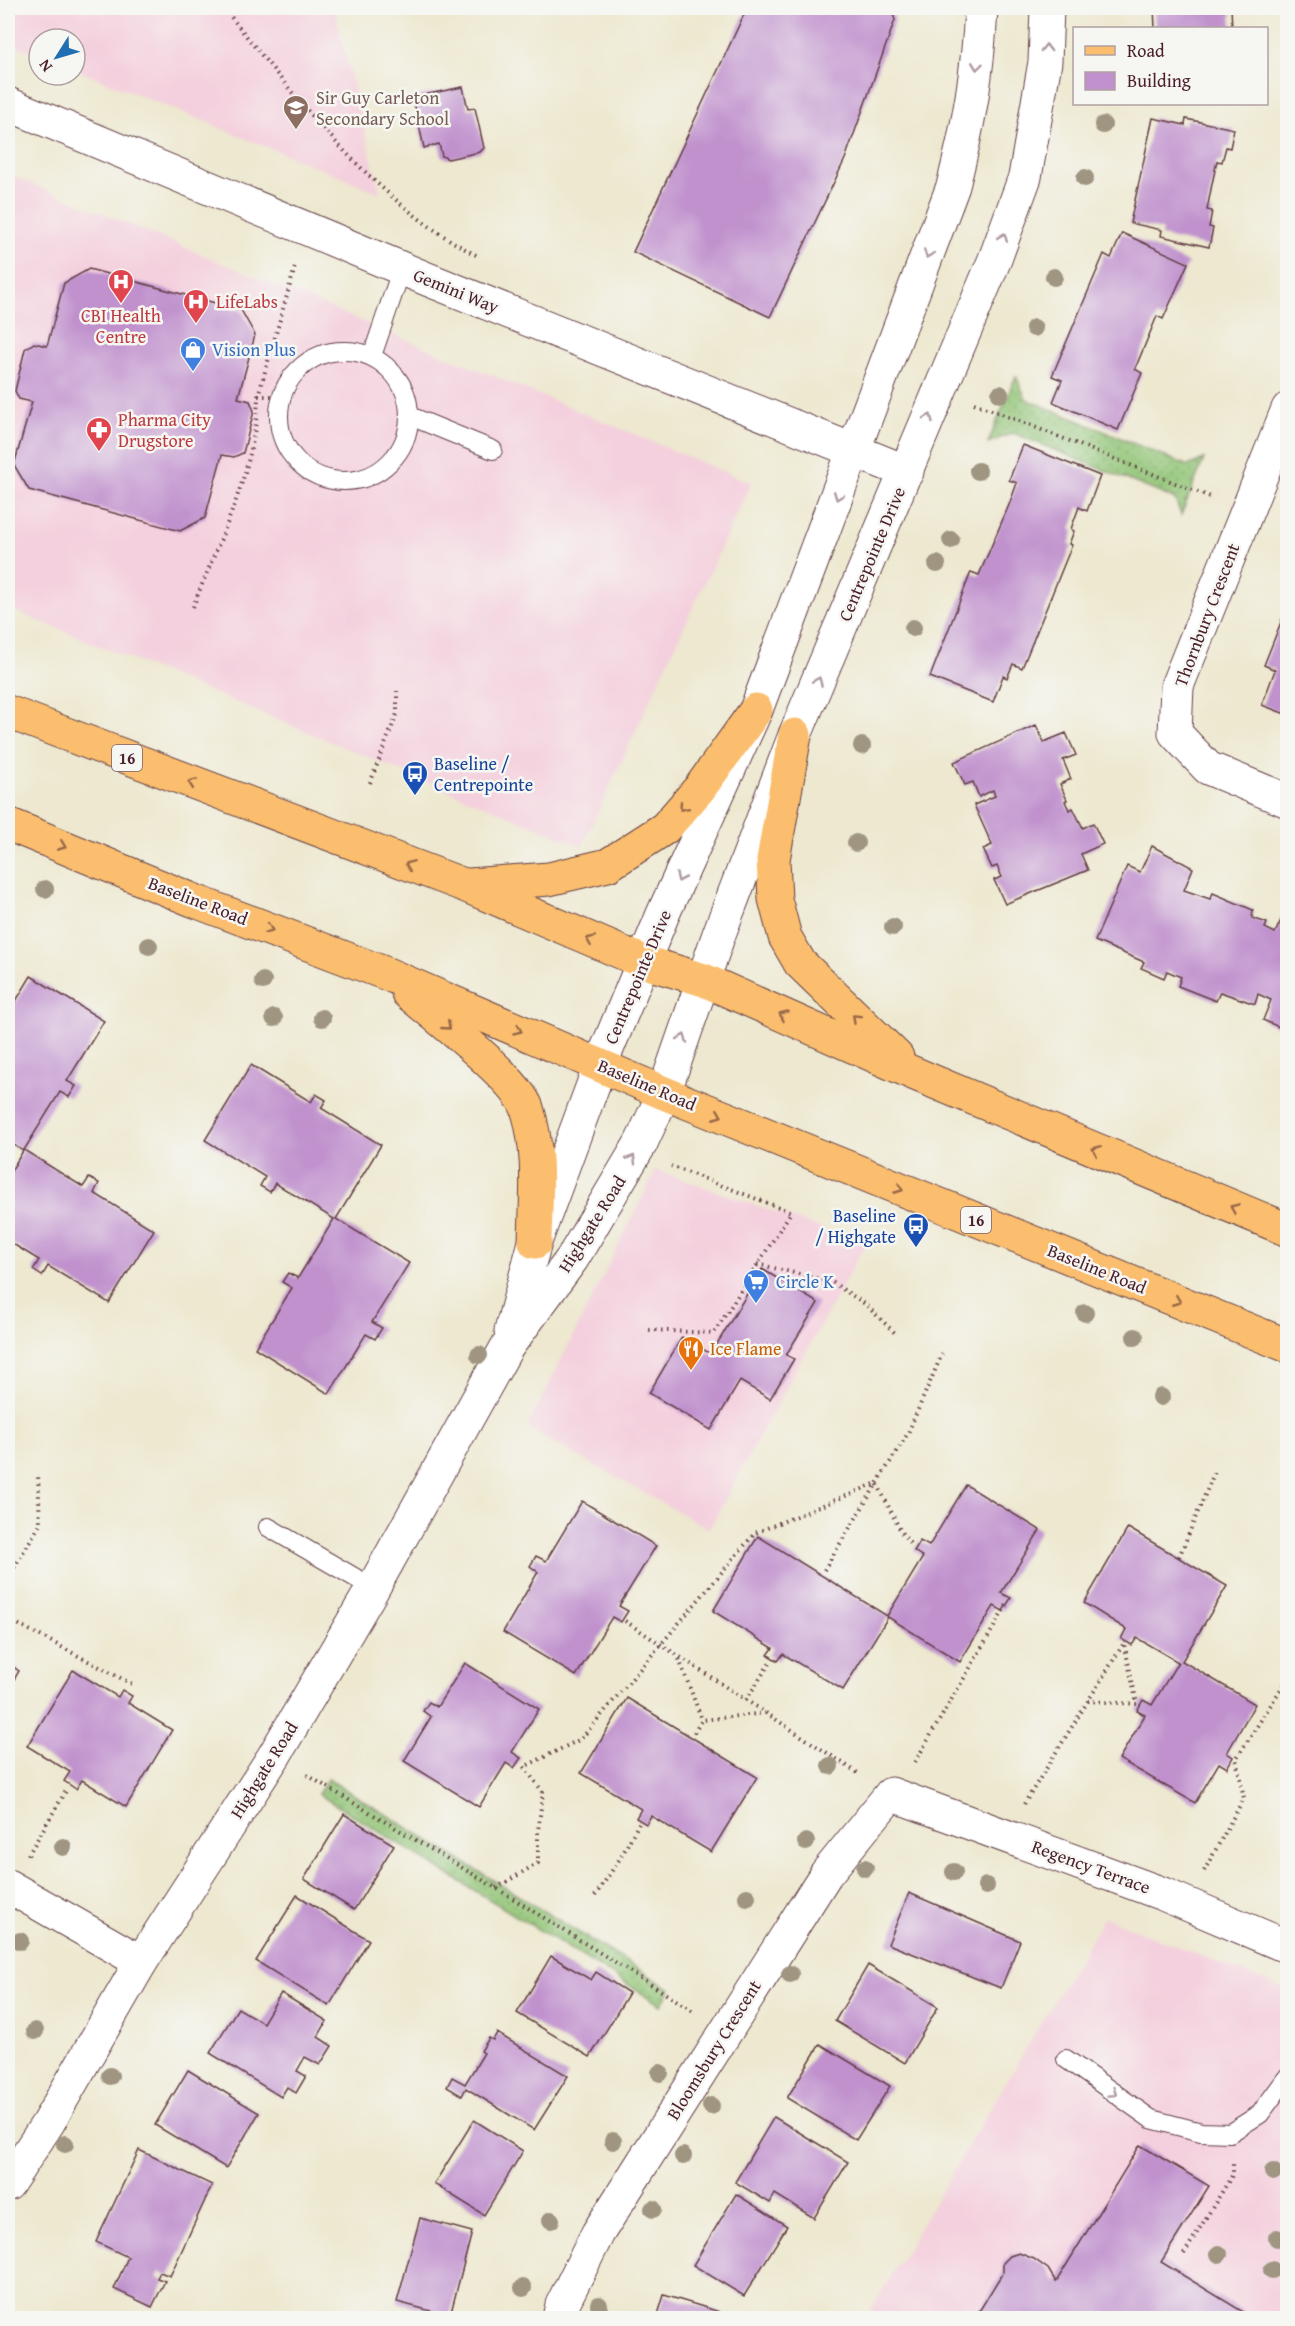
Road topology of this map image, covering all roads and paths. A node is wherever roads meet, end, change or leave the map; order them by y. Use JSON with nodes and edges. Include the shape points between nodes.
{"nodes":[{"id":1,"x":224,"y":8,"type":"edge"},
{"id":2,"x":981,"y":8,"type":"edge"},
{"id":3,"x":1047,"y":8,"type":"edge"},
{"id":4,"x":8,"y":104,"type":"edge"},
{"id":5,"x":306,"y":229,"type":"junction"},
{"id":6,"x":489,"y":261,"type":"dead end"},
{"id":7,"x":402,"y":268,"type":"junction"},
{"id":8,"x":372,"y":356,"type":"junction"},
{"id":9,"x":941,"y":389,"type":"junction"},
{"id":10,"x":258,"y":396,"type":"junction"},
{"id":11,"x":281,"y":396,"type":"junction"},
{"id":12,"x":1287,"y":409,"type":"edge"},
{"id":13,"x":410,"y":416,"type":"junction"},
{"id":14,"x":493,"y":450,"type":"dead end"},
{"id":15,"x":854,"y":453,"type":"junction"},
{"id":16,"x":907,"y":472,"type":"junction"},
{"id":17,"x":1247,"y":511,"type":"junction"},
{"id":18,"x":193,"y":607,"type":"dead end"},
{"id":19,"x":397,"y":691,"type":"dead end"},
{"id":20,"x":756,"y":710,"type":"junction"},
{"id":21,"x":8,"y":712,"type":"edge"},
{"id":22,"x":795,"y":735,"type":"junction"},
{"id":23,"x":370,"y":783,"type":"dead end"},
{"id":24,"x":1287,"y":801,"type":"edge"},
{"id":25,"x":8,"y":824,"type":"edge"},
{"id":26,"x":464,"y":885,"type":"junction"},
{"id":27,"x":644,"y":962,"type":"junction"},
{"id":28,"x":387,"y":974,"type":"junction"},
{"id":29,"x":704,"y":980,"type":"junction"},
{"id":30,"x":600,"y":1066,"type":"junction"},
{"id":31,"x":913,"y":1073,"type":"junction"},
{"id":32,"x":664,"y":1093,"type":"junction"},
{"id":33,"x":665,"y":1164,"type":"dead end"},
{"id":34,"x":1287,"y":1230,"type":"edge"},
{"id":35,"x":535,"y":1242,"type":"junction"},
{"id":36,"x":757,"y":1264,"type":"junction"},
{"id":37,"x":650,"y":1330,"type":"dead end"},
{"id":38,"x":897,"y":1335,"type":"dead end"},
{"id":39,"x":1287,"y":1346,"type":"edge"},
{"id":40,"x":507,"y":1347,"type":"junction"},
{"id":41,"x":942,"y":1354,"type":"dead end"},
{"id":42,"x":1215,"y":1471,"type":"dead end"},
{"id":43,"x":38,"y":1475,"type":"dead end"},
{"id":44,"x":877,"y":1483,"type":"junction"},
{"id":45,"x":268,"y":1527,"type":"dead end"},
{"id":46,"x":912,"y":1546,"type":"dead end"},
{"id":47,"x":1179,"y":1557,"type":"dead end"},
{"id":48,"x":824,"y":1570,"type":"dead end"},
{"id":49,"x":8,"y":1578,"type":"edge"},
{"id":50,"x":373,"y":1588,"type":"junction"},
{"id":51,"x":1008,"y":1603,"type":"dead end"},
{"id":52,"x":8,"y":1619,"type":"edge"},
{"id":53,"x":625,"y":1621,"type":"dead end"},
{"id":54,"x":660,"y":1646,"type":"junction"},
{"id":55,"x":679,"y":1658,"type":"junction"},
{"id":56,"x":771,"y":1661,"type":"dead end"},
{"id":57,"x":1287,"y":1678,"type":"edge"},
{"id":58,"x":132,"y":1684,"type":"dead end"},
{"id":59,"x":746,"y":1700,"type":"junction"},
{"id":60,"x":1088,"y":1701,"type":"junction"},
{"id":61,"x":765,"y":1713,"type":"junction"},
{"id":62,"x":702,"y":1720,"type":"junction"},
{"id":63,"x":694,"y":1733,"type":"dead end"},
{"id":64,"x":924,"y":1747,"type":"dead end"},
{"id":65,"x":824,"y":1751,"type":"dead end"},
{"id":66,"x":274,"y":1756,"type":"junction"},
{"id":67,"x":1034,"y":1788,"type":"dead end"},
{"id":68,"x":66,"y":1791,"type":"dead end"},
{"id":69,"x":891,"y":1794,"type":"joint"},
{"id":70,"x":639,"y":1823,"type":"dead end"},
{"id":71,"x":1206,"y":1867,"type":"dead end"},
{"id":72,"x":8,"y":1887,"type":"edge"},
{"id":73,"x":496,"y":1888,"type":"junction"},
{"id":74,"x":595,"y":1896,"type":"dead end"},
{"id":75,"x":1287,"y":1947,"type":"edge"},
{"id":76,"x":141,"y":1962,"type":"junction"},
{"id":77,"x":726,"y":2032,"type":"junction"},
{"id":78,"x":1066,"y":2059,"type":"dead end"},
{"id":79,"x":1287,"y":2076,"type":"edge"},
{"id":80,"x":1230,"y":2133,"type":"junction"},
{"id":81,"x":8,"y":2184,"type":"edge"},
{"id":82,"x":1184,"y":2254,"type":"dead end"},
{"id":83,"x":559,"y":2319,"type":"edge"}],
"edges":[{"from":1,"to":6,"type":"path","via":[[303,107],[384,188],[451,242]]},
{"from":2,"to":15,"type":"street","name":"Centrepointe Drive","one_way":true,"via":[[970,123],[953,186]]},
{"from":9,"to":3,"type":"street","name":"Centrepointe Drive","one_way":true,"via":[[1025,177],[1045,62]]},
{"from":4,"to":5,"type":"street","name":"Gemini Way"},
{"from":5,"to":7,"type":"street","name":"Gemini Way"},
{"from":5,"to":10,"type":"path"},
{"from":7,"to":8,"type":"lane"},
{"from":7,"to":15,"type":"street","name":"Gemini Way"},
{"from":8,"to":11,"type":"lane","via":[[350,350],[328,352],[308,361],[291,377]]},
{"from":8,"to":13,"type":"lane","via":[[388,366],[399,381]]},
{"from":16,"to":9,"type":"street","name":"Centrepointe Drive","one_way":true},
{"from":9,"to":17,"type":"path"},
{"from":10,"to":11,"type":"path"},
{"from":10,"to":18,"type":"path","via":[[245,474]]},
{"from":11,"to":13,"type":"lane","via":[[281,430],[295,460],[313,474],[335,481],[357,480],[378,472],[395,457],[406,438]]},
{"from":12,"to":17,"type":"street","name":"Thornbury Crescent"},
{"from":13,"to":14,"type":"lane"},
{"from":15,"to":16,"type":"street","name":"Gemini Way"},
{"from":15,"to":20,"type":"street","name":"Centrepointe Drive","one_way":true},
{"from":22,"to":16,"type":"street","name":"Centrepointe Drive","one_way":true},
{"from":17,"to":24,"type":"street","name":"Thornbury Crescent","via":[[1177,686],[1175,733],[1208,768]]},
{"from":19,"to":23,"type":"path","via":[[397,714]]},
{"from":20,"to":26,"type":"main road","one_way":true,"via":[[700,788],[665,828],[608,865],[549,879]]},
{"from":20,"to":27,"type":"street","name":"Centrepointe Drive","one_way":true},
{"from":26,"to":21,"type":"main road","number":"16","one_way":true},
{"from":22,"to":29,"type":"street","name":"Centrepointe Drive"},
{"from":31,"to":22,"type":"main road","one_way":true,"via":[[800,963],[785,937],[775,899],[773,860]]},
{"from":25,"to":28,"type":"main road","name":"Baseline Road","number":"16","one_way":true},
{"from":27,"to":26,"type":"main road","number":"16","one_way":true},
{"from":27,"to":29,"type":"main road","number":"16"},
{"from":27,"to":30,"type":"street","name":"Centrepointe Drive"},
{"from":28,"to":30,"type":"main road","name":"Baseline Road","number":"16","one_way":true},
{"from":28,"to":35,"type":"main road","one_way":true,"via":[[511,1083],[526,1107],[537,1158]]},
{"from":31,"to":29,"type":"main road","number":"16","one_way":true},
{"from":32,"to":29,"type":"street","name":"Centrepointe Drive","one_way":true},
{"from":30,"to":32,"type":"main road","name":"Baseline Road","number":"16"},
{"from":30,"to":35,"type":"street","name":"Highgate Road"},
{"from":34,"to":31,"type":"main road","number":"16","one_way":true},
{"from":32,"to":39,"type":"main road","name":"Baseline Road","number":"16","one_way":true},
{"from":40,"to":32,"type":"street","name":"Highgate Road","one_way":true,"via":[[572,1259],[638,1148]]},
{"from":33,"to":36,"type":"path","via":[[790,1212]]},
{"from":35,"to":40,"type":"street","name":"Highgate Road"},
{"from":36,"to":37,"type":"path","via":[[714,1333]]},
{"from":36,"to":38,"type":"path","via":[[832,1282],[865,1304]]},
{"from":40,"to":50,"type":"street","name":"Highgate Road"},
{"from":41,"to":44,"type":"path","via":[[908,1433]]},
{"from":42,"to":47,"type":"path"},
{"from":43,"to":49,"type":"path","via":[[40,1524]]},
{"from":44,"to":46,"type":"path"},
{"from":44,"to":48,"type":"path"},
{"from":44,"to":54,"type":"path","via":[[754,1533]]},
{"from":45,"to":50,"type":"lane"},
{"from":50,"to":66,"type":"street","name":"Highgate Road"},
{"from":51,"to":64,"type":"path"},
{"from":52,"to":58,"type":"path"},
{"from":53,"to":54,"type":"path"},
{"from":54,"to":55,"type":"path"},
{"from":54,"to":73,"type":"path","via":[[581,1739],[524,1767],[543,1792],[538,1863]]},
{"from":55,"to":59,"type":"path"},
{"from":55,"to":62,"type":"path"},
{"from":56,"to":59,"type":"path"},
{"from":57,"to":71,"type":"path","via":[[1236,1759],[1244,1798]]},
{"from":59,"to":61,"type":"path"},
{"from":60,"to":60,"type":"path","via":[[1137,1704],[1124,1643],[1106,1672]]},
{"from":60,"to":67,"type":"path"},
{"from":61,"to":62,"type":"path"},
{"from":61,"to":65,"type":"path"},
{"from":62,"to":63,"type":"path"},
{"from":66,"to":73,"type":"path"},
{"from":66,"to":76,"type":"street","name":"Highgate Road"},
{"from":68,"to":72,"type":"path"},
{"from":69,"to":75,"type":"street","name":"Regency Terrace","via":[[1163,1894]]},
{"from":69,"to":77,"type":"street","name":"Bloomsbury Crescent","via":[[826,1874]]},
{"from":70,"to":74,"type":"path"},
{"from":72,"to":76,"type":"street"},
{"from":73,"to":77,"type":"path"},
{"from":76,"to":81,"type":"street","name":"Highgate Road"},
{"from":77,"to":83,"type":"street","name":"Bloomsbury Crescent","via":[[598,2233],[562,2305]]},
{"from":78,"to":80,"type":"lane","one_way":true,"via":[[1151,2119],[1201,2132]]},
{"from":79,"to":80,"type":"lane","via":[[1260,2114]]},
{"from":80,"to":82,"type":"path","via":[[1233,2174]]}]}
